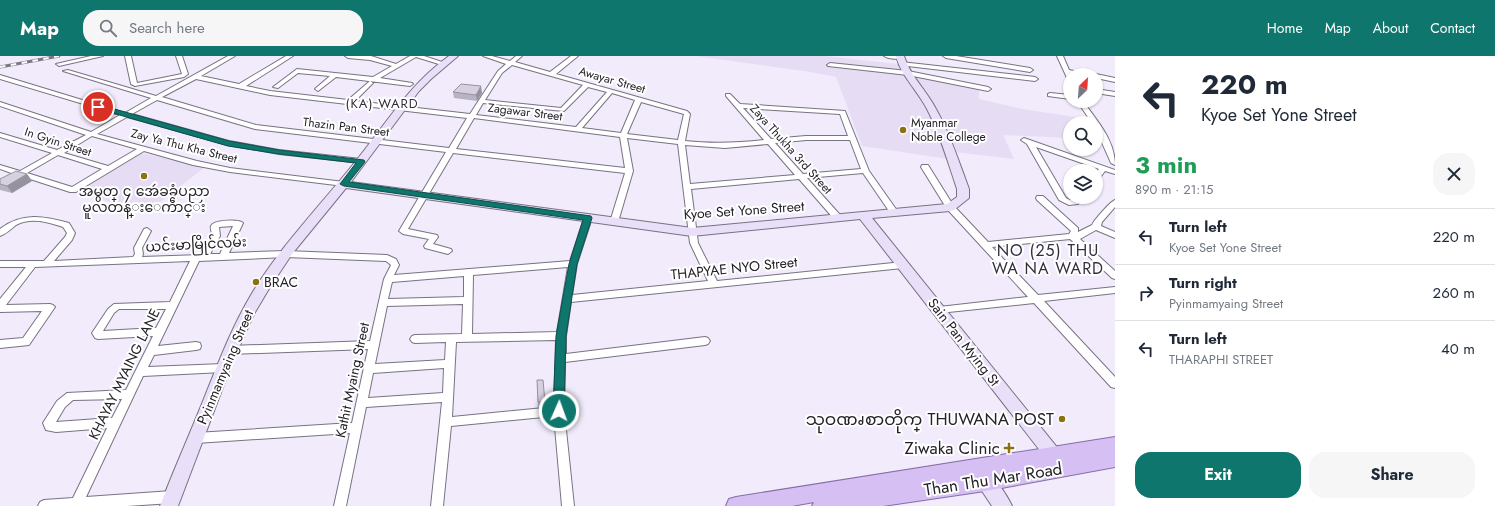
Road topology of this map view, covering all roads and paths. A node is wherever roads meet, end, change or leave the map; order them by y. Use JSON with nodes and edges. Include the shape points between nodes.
{"nodes":[{"id":1,"x":100,"y":56,"type":"edge"},
{"id":2,"x":128,"y":56,"type":"edge"},
{"id":3,"x":179,"y":56,"type":"edge"},
{"id":4,"x":232,"y":56,"type":"edge"},
{"id":5,"x":290,"y":56,"type":"edge"},
{"id":6,"x":348,"y":56,"type":"edge"},
{"id":7,"x":414,"y":56,"type":"edge"},
{"id":8,"x":418,"y":56,"type":"edge"},
{"id":9,"x":454,"y":56,"type":"edge"},
{"id":10,"x":490,"y":56,"type":"edge"},
{"id":11,"x":519,"y":56,"type":"edge"},
{"id":12,"x":575,"y":56,"type":"edge"},
{"id":13,"x":887,"y":56,"type":"edge"},
{"id":14,"x":946,"y":56,"type":"edge"},
{"id":15,"x":1060,"y":56,"type":"edge"},
{"id":16,"x":900,"y":59,"type":"edge"},
{"id":17,"x":442,"y":63,"type":"junction"},
{"id":18,"x":510,"y":63,"type":"junction"},
{"id":19,"x":59,"y":64,"type":"dead end"},
{"id":20,"x":830,"y":65,"type":"dead end"},
{"id":21,"x":397,"y":66,"type":"junction"},
{"id":22,"x":1065,"y":68,"type":"edge"},
{"id":23,"x":1030,"y":70,"type":"dead end"},
{"id":24,"x":66,"y":71,"type":"dead end"},
{"id":25,"x":908,"y":73,"type":"junction"},
{"id":26,"x":552,"y":74,"type":"junction"},
{"id":27,"x":335,"y":75,"type":"junction"},
{"id":28,"x":197,"y":76,"type":"junction"},
{"id":29,"x":0,"y":77,"type":"edge"},
{"id":30,"x":1103,"y":77,"type":"edge"},
{"id":31,"x":1035,"y":79,"type":"dead end"},
{"id":32,"x":1115,"y":80,"type":"edge"},
{"id":33,"x":372,"y":81,"type":"junction"},
{"id":34,"x":410,"y":84,"type":"dead end"},
{"id":35,"x":587,"y":84,"type":"junction"},
{"id":36,"x":241,"y":86,"type":"junction"},
{"id":37,"x":276,"y":87,"type":"dead end"},
{"id":38,"x":318,"y":89,"type":"dead end"},
{"id":39,"x":988,"y":89,"type":"dead end"},
{"id":40,"x":611,"y":91,"type":"junction"},
{"id":41,"x":1103,"y":91,"type":"edge"},
{"id":42,"x":1115,"y":94,"type":"edge"},
{"id":43,"x":728,"y":95,"type":"dead end"},
{"id":44,"x":1050,"y":95,"type":"dead end"},
{"id":45,"x":1063,"y":96,"type":"edge"},
{"id":46,"x":157,"y":98,"type":"junction"},
{"id":47,"x":639,"y":99,"type":"junction"},
{"id":48,"x":480,"y":101,"type":"junction"},
{"id":49,"x":350,"y":102,"type":"junction"},
{"id":50,"x":0,"y":104,"type":"edge"},
{"id":51,"x":737,"y":106,"type":"junction"},
{"id":52,"x":402,"y":108,"type":"junction"},
{"id":53,"x":126,"y":115,"type":"junction"},
{"id":54,"x":471,"y":116,"type":"junction"},
{"id":55,"x":577,"y":130,"type":"junction"},
{"id":56,"x":91,"y":134,"type":"junction"},
{"id":57,"x":1103,"y":134,"type":"edge"},
{"id":58,"x":0,"y":135,"type":"edge"},
{"id":59,"x":623,"y":136,"type":"junction"},
{"id":60,"x":852,"y":138,"type":"junction"},
{"id":61,"x":376,"y":142,"type":"junction"},
{"id":62,"x":681,"y":142,"type":"junction"},
{"id":63,"x":770,"y":142,"type":"junction"},
{"id":64,"x":143,"y":148,"type":"junction"},
{"id":65,"x":451,"y":150,"type":"junction"},
{"id":66,"x":56,"y":153,"type":"junction"},
{"id":67,"x":361,"y":162,"type":"junction"},
{"id":68,"x":1115,"y":163,"type":"edge"},
{"id":69,"x":1093,"y":164,"type":"edge"},
{"id":70,"x":0,"y":167,"type":"edge"},
{"id":71,"x":925,"y":167,"type":"dead end"},
{"id":72,"x":1104,"y":168,"type":"edge"},
{"id":73,"x":109,"y":169,"type":"junction"},
{"id":74,"x":629,"y":171,"type":"junction"},
{"id":75,"x":865,"y":171,"type":"junction"},
{"id":76,"x":1115,"y":172,"type":"edge"},
{"id":77,"x":19,"y":173,"type":"junction"},
{"id":78,"x":802,"y":177,"type":"junction"},
{"id":79,"x":344,"y":184,"type":"junction"},
{"id":80,"x":0,"y":185,"type":"edge"},
{"id":81,"x":687,"y":187,"type":"junction"},
{"id":82,"x":424,"y":195,"type":"junction"},
{"id":83,"x":1040,"y":198,"type":"dead end"},
{"id":84,"x":1063,"y":200,"type":"edge"},
{"id":85,"x":1115,"y":202,"type":"edge"},
{"id":86,"x":950,"y":207,"type":"junction"},
{"id":87,"x":894,"y":212,"type":"junction"},
{"id":88,"x":864,"y":216,"type":"junction"},
{"id":89,"x":588,"y":218,"type":"junction"},
{"id":90,"x":838,"y":218,"type":"junction"},
{"id":91,"x":614,"y":222,"type":"junction"},
{"id":92,"x":1096,"y":227,"type":"junction"},
{"id":93,"x":147,"y":231,"type":"dead end"},
{"id":94,"x":692,"y":232,"type":"junction"},
{"id":95,"x":0,"y":233,"type":"edge"},
{"id":96,"x":1115,"y":235,"type":"edge"},
{"id":97,"x":1073,"y":237,"type":"junction"},
{"id":98,"x":986,"y":245,"type":"junction"},
{"id":99,"x":448,"y":251,"type":"dead end"},
{"id":100,"x":286,"y":254,"type":"junction"},
{"id":101,"x":223,"y":256,"type":"junction"},
{"id":102,"x":201,"y":257,"type":"junction"},
{"id":103,"x":136,"y":260,"type":"junction"},
{"id":104,"x":393,"y":261,"type":"joint"},
{"id":105,"x":0,"y":264,"type":"edge"},
{"id":106,"x":33,"y":264,"type":"junction"},
{"id":107,"x":46,"y":264,"type":"junction"},
{"id":108,"x":573,"y":264,"type":"junction"},
{"id":109,"x":903,"y":265,"type":"junction"},
{"id":110,"x":469,"y":273,"type":"junction"},
{"id":111,"x":1115,"y":276,"type":"edge"},
{"id":112,"x":388,"y":279,"type":"junction"},
{"id":113,"x":714,"y":284,"type":"junction"},
{"id":114,"x":1115,"y":290,"type":"edge"},
{"id":115,"x":567,"y":299,"type":"junction"},
{"id":116,"x":1036,"y":299,"type":"junction"},
{"id":117,"x":468,"y":300,"type":"junction"},
{"id":118,"x":383,"y":303,"type":"junction"},
{"id":119,"x":173,"y":305,"type":"junction"},
{"id":120,"x":0,"y":308,"type":"edge"},
{"id":121,"x":939,"y":310,"type":"junction"},
{"id":122,"x":160,"y":332,"type":"junction"},
{"id":123,"x":561,"y":336,"type":"junction"},
{"id":124,"x":467,"y":338,"type":"junction"},
{"id":125,"x":451,"y":339,"type":"junction"},
{"id":126,"x":415,"y":340,"type":"dead end"},
{"id":127,"x":705,"y":341,"type":"dead end"},
{"id":128,"x":0,"y":344,"type":"edge"},
{"id":129,"x":373,"y":345,"type":"junction"},
{"id":130,"x":196,"y":346,"type":"dead end"},
{"id":131,"x":230,"y":350,"type":"junction"},
{"id":132,"x":151,"y":351,"type":"junction"},
{"id":133,"x":560,"y":359,"type":"junction"},
{"id":134,"x":450,"y":364,"type":"junction"},
{"id":135,"x":223,"y":368,"type":"junction"},
{"id":136,"x":368,"y":369,"type":"junction"},
{"id":137,"x":140,"y":372,"type":"junction"},
{"id":138,"x":1115,"y":384,"type":"edge"},
{"id":139,"x":130,"y":394,"type":"junction"},
{"id":140,"x":448,"y":397,"type":"junction"},
{"id":141,"x":361,"y":403,"type":"junction"},
{"id":142,"x":559,"y":411,"type":"junction"},
{"id":143,"x":445,"y":422,"type":"junction"},
{"id":144,"x":116,"y":423,"type":"junction"},
{"id":145,"x":355,"y":428,"type":"junction"},
{"id":146,"x":196,"y":438,"type":"junction"},
{"id":147,"x":1115,"y":445,"type":"edge"},
{"id":148,"x":1115,"y":459,"type":"edge"},
{"id":149,"x":1058,"y":462,"type":"junction"},
{"id":150,"x":980,"y":475,"type":"junction"},
{"id":151,"x":171,"y":501,"type":"edge"},
{"id":152,"x":76,"y":504,"type":"junction"},
{"id":153,"x":44,"y":506,"type":"edge"},
{"id":154,"x":340,"y":506,"type":"edge"},
{"id":155,"x":437,"y":506,"type":"edge"},
{"id":156,"x":568,"y":506,"type":"edge"},
{"id":157,"x":736,"y":506,"type":"edge"},
{"id":158,"x":822,"y":506,"type":"edge"},
{"id":159,"x":1003,"y":506,"type":"edge"}],
"edges":[{"from":1,"to":19,"type":"street","via":[[84,62]]},
{"from":2,"to":3,"type":"street","via":[[134,84],[137,86],[184,75]]},
{"from":4,"to":28,"type":"street"},
{"from":5,"to":36,"type":"street"},
{"from":6,"to":21,"type":"street","via":[[371,58]]},
{"from":7,"to":21,"type":"street"},
{"from":8,"to":17,"type":"street"},
{"from":9,"to":17,"type":"street","name":"Pyinmamyaing Street"},
{"from":10,"to":18,"type":"street","name":"Awayar Street"},
{"from":11,"to":18,"type":"street"},
{"from":12,"to":26,"type":"street"},
{"from":13,"to":16,"type":"street"},
{"from":14,"to":23,"type":"street"},
{"from":15,"to":22,"type":"street"},
{"from":16,"to":25,"type":"street"},
{"from":16,"to":31,"type":"street"},
{"from":17,"to":52,"type":"street","name":"Pyinmamyaing Street"},
{"from":18,"to":26,"type":"street","name":"Awayar Street"},
{"from":18,"to":48,"type":"street","via":[[500,72]]},
{"from":20,"to":25,"type":"street"},
{"from":21,"to":33,"type":"street"},
{"from":24,"to":46,"type":"street","name":"Thazin Pan Street"},
{"from":25,"to":39,"type":"street"},
{"from":25,"to":86,"type":"street","via":[[925,96],[941,126],[963,189],[963,198]]},
{"from":26,"to":35,"type":"street","name":"Awayar Street"},
{"from":27,"to":33,"type":"street"},
{"from":27,"to":37,"type":"street","via":[[297,71]]},
{"from":27,"to":38,"type":"street"},
{"from":28,"to":36,"type":"street","name":"Zagawar Street"},
{"from":28,"to":46,"type":"street"},
{"from":29,"to":53,"type":"street"},
{"from":30,"to":32,"type":"street"},
{"from":33,"to":34,"type":"street"},
{"from":33,"to":49,"type":"street"},
{"from":35,"to":40,"type":"street","name":"Awayar Street"},
{"from":35,"to":48,"type":"street","via":[[562,110]]},
{"from":36,"to":49,"type":"street","name":"Zagawar Street","via":[[270,93]]},
{"from":40,"to":47,"type":"street","name":"Awayar Street"},
{"from":40,"to":55,"type":"street"},
{"from":41,"to":42,"type":"street"},
{"from":43,"to":51,"type":"street","name":"Zaya Thukha 3rd Street"},
{"from":44,"to":45,"type":"street"},
{"from":46,"to":53,"type":"street"},
{"from":46,"to":61,"type":"street","name":"Thazin Pan Street","via":[[255,127]]},
{"from":47,"to":59,"type":"street"},
{"from":47,"to":62,"type":"street","name":"Awayar Street","via":[[687,114]]},
{"from":48,"to":54,"type":"street"},
{"from":49,"to":52,"type":"street","name":"Zagawar Street"},
{"from":50,"to":56,"type":"street","name":"Zay Ya Thu Kha Street"},
{"from":51,"to":60,"type":"street","via":[[840,111],[844,114]]},
{"from":51,"to":63,"type":"street","name":"Zaya Thukha 3rd Street"},
{"from":52,"to":54,"type":"street","name":"Zagawar Street"},
{"from":52,"to":61,"type":"street","name":"Pyinmamyaing Street"},
{"from":53,"to":56,"type":"street"},
{"from":53,"to":67,"type":"street","via":[[228,143]]},
{"from":54,"to":55,"type":"street","name":"Zagawar Street"},
{"from":54,"to":65,"type":"street"},
{"from":55,"to":59,"type":"street","name":"Zagawar Street"},
{"from":56,"to":64,"type":"street","name":"Zay Ya Thu Kha Street"},
{"from":56,"to":66,"type":"street"},
{"from":57,"to":68,"type":"street"},
{"from":58,"to":66,"type":"street","name":"In Gyin Street"},
{"from":59,"to":62,"type":"street","name":"Zagawar Street"},
{"from":59,"to":74,"type":"street"},
{"from":60,"to":63,"type":"street","name":"Zagawar Street","via":[[806,138]]},
{"from":60,"to":75,"type":"street"},
{"from":61,"to":65,"type":"street","name":"Thazin Pan Street"},
{"from":61,"to":67,"type":"street","name":"Pyinmamyaing Street"},
{"from":62,"to":63,"type":"street","name":"Zagawar Street","via":[[725,146]]},
{"from":62,"to":81,"type":"street"},
{"from":63,"to":78,"type":"street","name":"Zaya Thukha 3rd Street"},
{"from":64,"to":73,"type":"street"},
{"from":64,"to":79,"type":"street","name":"Zay Ya Thu Kha Street","via":[[230,170]]},
{"from":65,"to":74,"type":"street","name":"Thazin Pan Street"},
{"from":65,"to":82,"type":"street"},
{"from":66,"to":73,"type":"street","name":"In Gyin Street"},
{"from":66,"to":77,"type":"street"},
{"from":67,"to":79,"type":"street","name":"Pyinmamyaing Street"},
{"from":69,"to":84,"type":"street","via":[[1027,141]]},
{"from":70,"to":77,"type":"street"},
{"from":71,"to":86,"type":"street"},
{"from":72,"to":76,"type":"street"},
{"from":73,"to":77,"type":"street","via":[[73,190]]},
{"from":74,"to":91,"type":"street"},
{"from":75,"to":78,"type":"street"},
{"from":75,"to":87,"type":"street"},
{"from":77,"to":80,"type":"street"},
{"from":78,"to":81,"type":"street"},
{"from":78,"to":90,"type":"street","name":"Zaya Thukha 3rd Street"},
{"from":79,"to":82,"type":"street","name":"Kyoe Set Yone Street"},
{"from":79,"to":100,"type":"street","name":"Pyinmamyaing Street"},
{"from":81,"to":94,"type":"street"},
{"from":82,"to":89,"type":"street","name":"Kyoe Set Yone Street"},
{"from":82,"to":99,"type":"street","via":[[403,231],[434,237],[428,246]]},
{"from":83,"to":97,"type":"street","via":[[1075,230]]},
{"from":85,"to":92,"type":"street","via":[[1098,221]]},
{"from":86,"to":87,"type":"street","name":"Kyoe Set Yone Street"},
{"from":86,"to":98,"type":"street"},
{"from":87,"to":88,"type":"street","name":"Kyoe Set Yone Street"},
{"from":88,"to":90,"type":"street","name":"Kyoe Set Yone Street"},
{"from":88,"to":109,"type":"street","name":"Sain Pan Mying St"},
{"from":89,"to":91,"type":"street","name":"Kyoe Set Yone Street"},
{"from":89,"to":108,"type":"street"},
{"from":90,"to":94,"type":"street","name":"Kyoe Set Yone Street"},
{"from":91,"to":94,"type":"street","name":"Kyoe Set Yone Street"},
{"from":92,"to":96,"type":"street"},
{"from":92,"to":97,"type":"street"},
{"from":93,"to":103,"type":"street","via":[[138,248]]},
{"from":94,"to":113,"type":"street","via":[[694,243]]},
{"from":95,"to":107,"type":"street","via":[[10,224],[24,219],[34,218],[66,225],[71,233],[69,238]]},
{"from":97,"to":98,"type":"street"},
{"from":97,"to":111,"type":"street"},
{"from":98,"to":116,"type":"street"},
{"from":100,"to":101,"type":"street","name":"ယင်းမာမြိုင်လမ်း"},
{"from":100,"to":104,"type":"street","name":"ယင်းမာမြိုင်လမ်း","via":[[387,258]]},
{"from":100,"to":131,"type":"street","name":"Pyinmamyaing Street","via":[[265,282]]},
{"from":101,"to":102,"type":"street","name":"ယင်းမာမြိုင်လမ်း"},
{"from":101,"to":102,"type":"street","name":"KHAYAY MYAING LANE","via":[[239,223],[215,226],[216,236]]},
{"from":102,"to":103,"type":"street","name":"ယင်းမာမြိုင်လမ်း"},
{"from":102,"to":119,"type":"street","name":"KHAYAY MYAING LANE"},
{"from":103,"to":107,"type":"street","name":"ယင်းမာမြိုင်လမ်း"},
{"from":104,"to":112,"type":"street","name":"Kathit Myaing Street","via":[[395,266]]},
{"from":105,"to":106,"type":"street","name":"ယင်းမာမြိုင်လမ်း"},
{"from":106,"to":107,"type":"street","name":"ယင်းမာမြိုင်လမ်း"},
{"from":106,"to":120,"type":"street"},
{"from":108,"to":110,"type":"street"},
{"from":108,"to":115,"type":"street"},
{"from":109,"to":113,"type":"street","name":"THAPYAE NYO Street"},
{"from":109,"to":121,"type":"street","name":"Sain Pan Mying St"},
{"from":110,"to":112,"type":"street"},
{"from":110,"to":117,"type":"street"},
{"from":112,"to":118,"type":"street","name":"Kathit Myaing Street"},
{"from":113,"to":115,"type":"street","name":"THAPYAE NYO Street"},
{"from":114,"to":116,"type":"street"},
{"from":115,"to":123,"type":"street"},
{"from":116,"to":121,"type":"street"},
{"from":116,"to":138,"type":"street"},
{"from":117,"to":118,"type":"street"},
{"from":117,"to":124,"type":"street"},
{"from":118,"to":129,"type":"street","name":"Kathit Myaing Street"},
{"from":119,"to":122,"type":"street","name":"KHAYAY MYAING LANE"},
{"from":119,"to":122,"type":"street","via":[[117,306],[97,333],[102,335]]},
{"from":120,"to":128,"type":"street","via":[[50,307],[26,342]]},
{"from":121,"to":149,"type":"street","name":"Sain Pan Mying St"},
{"from":122,"to":132,"type":"street","name":"KHAYAY MYAING LANE"},
{"from":123,"to":124,"type":"street"},
{"from":123,"to":133,"type":"street"},
{"from":124,"to":125,"type":"street"},
{"from":125,"to":126,"type":"street"},
{"from":125,"to":134,"type":"street"},
{"from":127,"to":133,"type":"street"},
{"from":129,"to":131,"type":"street"},
{"from":129,"to":136,"type":"street","name":"Kathit Myaing Street"},
{"from":130,"to":132,"type":"street"},
{"from":131,"to":135,"type":"street","name":"Pyinmamyaing Street"},
{"from":132,"to":137,"type":"street","name":"KHAYAY MYAING LANE"},
{"from":133,"to":142,"type":"street"},
{"from":134,"to":136,"type":"street"},
{"from":134,"to":140,"type":"street"},
{"from":135,"to":137,"type":"street"},
{"from":135,"to":146,"type":"street","name":"Pyinmamyaing Street"},
{"from":136,"to":141,"type":"street","name":"Kathit Myaing Street"},
{"from":137,"to":139,"type":"street","name":"KHAYAY MYAING LANE"},
{"from":139,"to":144,"type":"street","name":"KHAYAY MYAING LANE"},
{"from":139,"to":144,"type":"street","via":[[71,396],[61,404],[50,427]]},
{"from":140,"to":141,"type":"street"},
{"from":140,"to":143,"type":"street"},
{"from":141,"to":145,"type":"street","name":"Kathit Myaing Street"},
{"from":142,"to":143,"type":"street"},
{"from":142,"to":156,"type":"street"},
{"from":143,"to":155,"type":"street"},
{"from":144,"to":152,"type":"street","name":"KHAYAY MYAING LANE"},
{"from":145,"to":146,"type":"street"},
{"from":145,"to":154,"type":"street","name":"Kathit Myaing Street"},
{"from":146,"to":151,"type":"street","name":"Pyinmamyaing Street"},
{"from":147,"to":149,"type":"main road","name":"Than Thu Mar Road"},
{"from":148,"to":149,"type":"main road","name":"Than Thu Mar Road"},
{"from":149,"to":150,"type":"main road","name":"Than Thu Mar Road"},
{"from":150,"to":157,"type":"main road","name":"Than Thu Mar Road"},
{"from":150,"to":158,"type":"main road","name":"Than Thu Mar Road"},
{"from":150,"to":159,"type":"street"},
{"from":151,"to":152,"type":"street"},
{"from":152,"to":153,"type":"street"}]}
